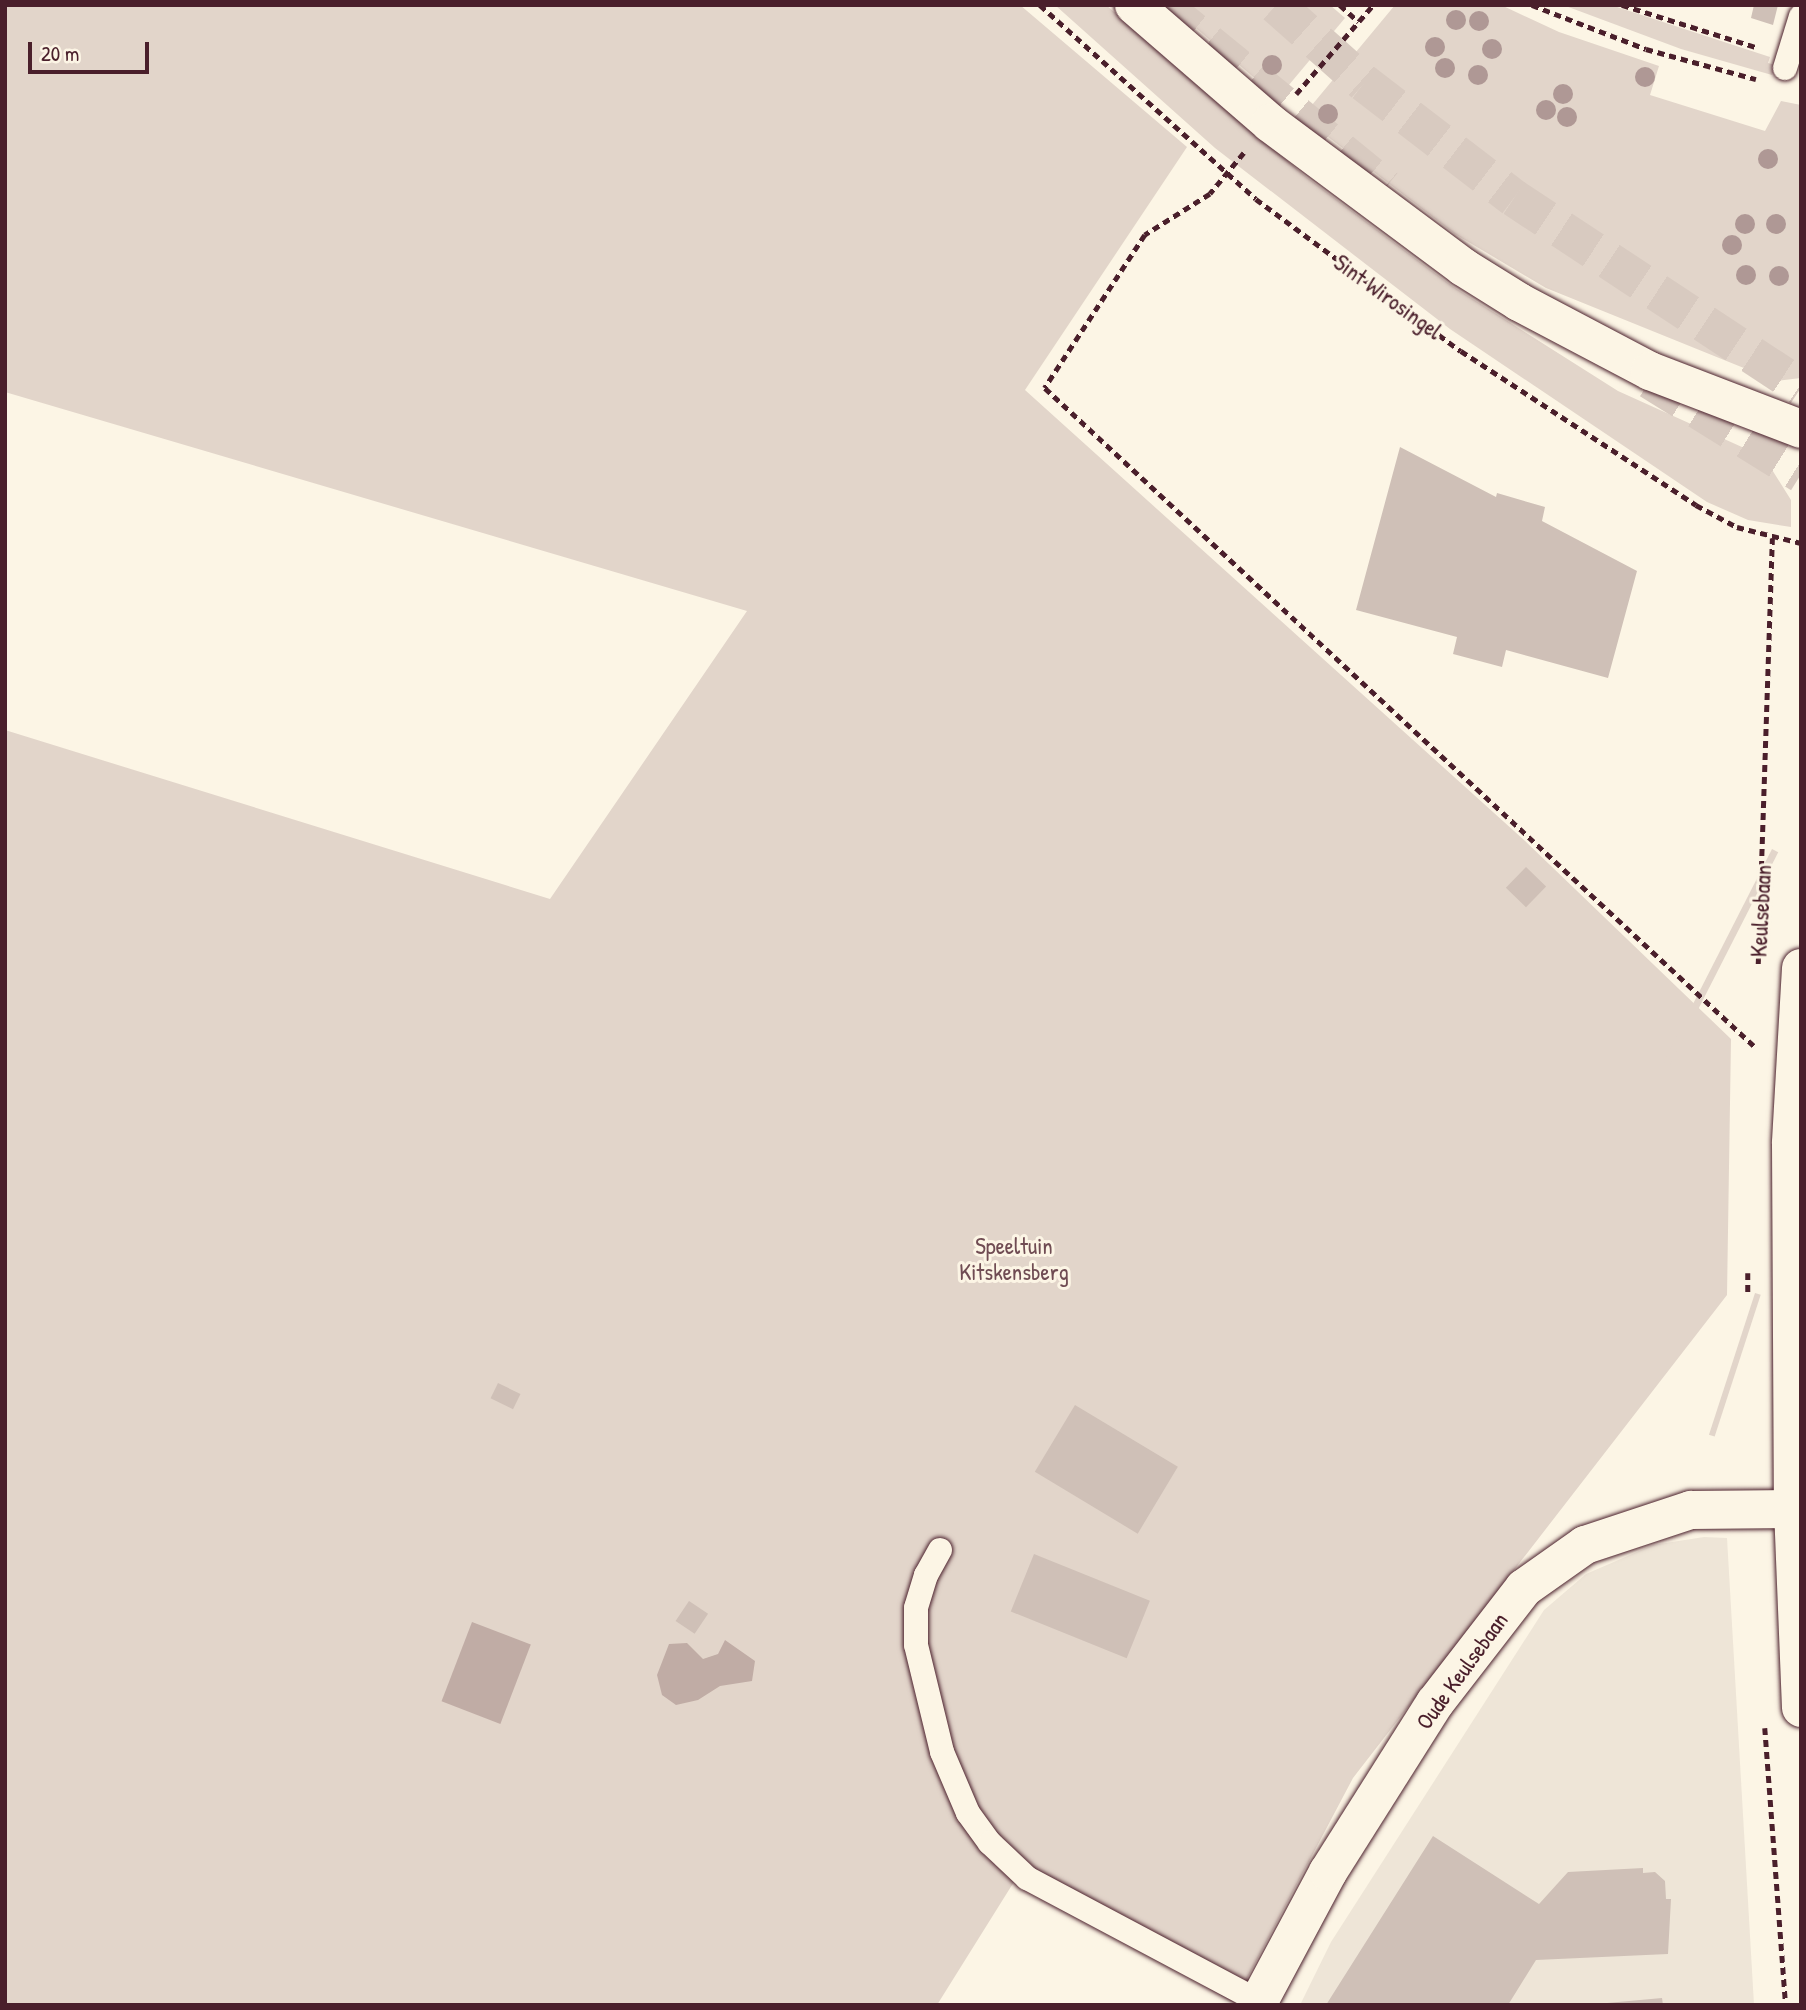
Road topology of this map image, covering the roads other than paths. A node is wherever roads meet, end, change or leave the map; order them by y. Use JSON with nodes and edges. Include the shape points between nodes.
{"nodes":[{"id":1,"x":1134,"y":5,"type":"edge"},
{"id":2,"x":1801,"y":16,"type":"edge"},
{"id":3,"x":1779,"y":69,"type":"road end"},
{"id":4,"x":1801,"y":429,"type":"edge"},
{"id":5,"x":1801,"y":968,"type":"edge"},
{"id":6,"x":1796,"y":1293,"type":"edge"},
{"id":7,"x":1793,"y":1509,"type":"junction"},
{"id":8,"x":940,"y":1550,"type":"dead end"},
{"id":9,"x":1801,"y":1708,"type":"edge"},
{"id":10,"x":1258,"y":2003,"type":"edge"}],
"edges":[{"from":1,"to":4,"type":"street","via":[[1362,196],[1519,302],[1650,371]]},
{"from":2,"to":3,"type":"lane"},
{"from":5,"to":6,"type":"street","name":"Keulsebaan","via":[[1791,1144]]},
{"from":6,"to":7,"type":"street","name":"Keulsebaan"},
{"from":7,"to":9,"type":"street","name":"Keulsebaan"},
{"from":7,"to":10,"type":"street","name":"Oude Keulsebaan","via":[[1691,1510],[1584,1545],[1524,1588],[1435,1703],[1328,1872]]},
{"from":8,"to":10,"type":"lane","via":[[916,1608],[916,1645],[942,1752],[968,1812],[990,1843],[1027,1878]]}]}
